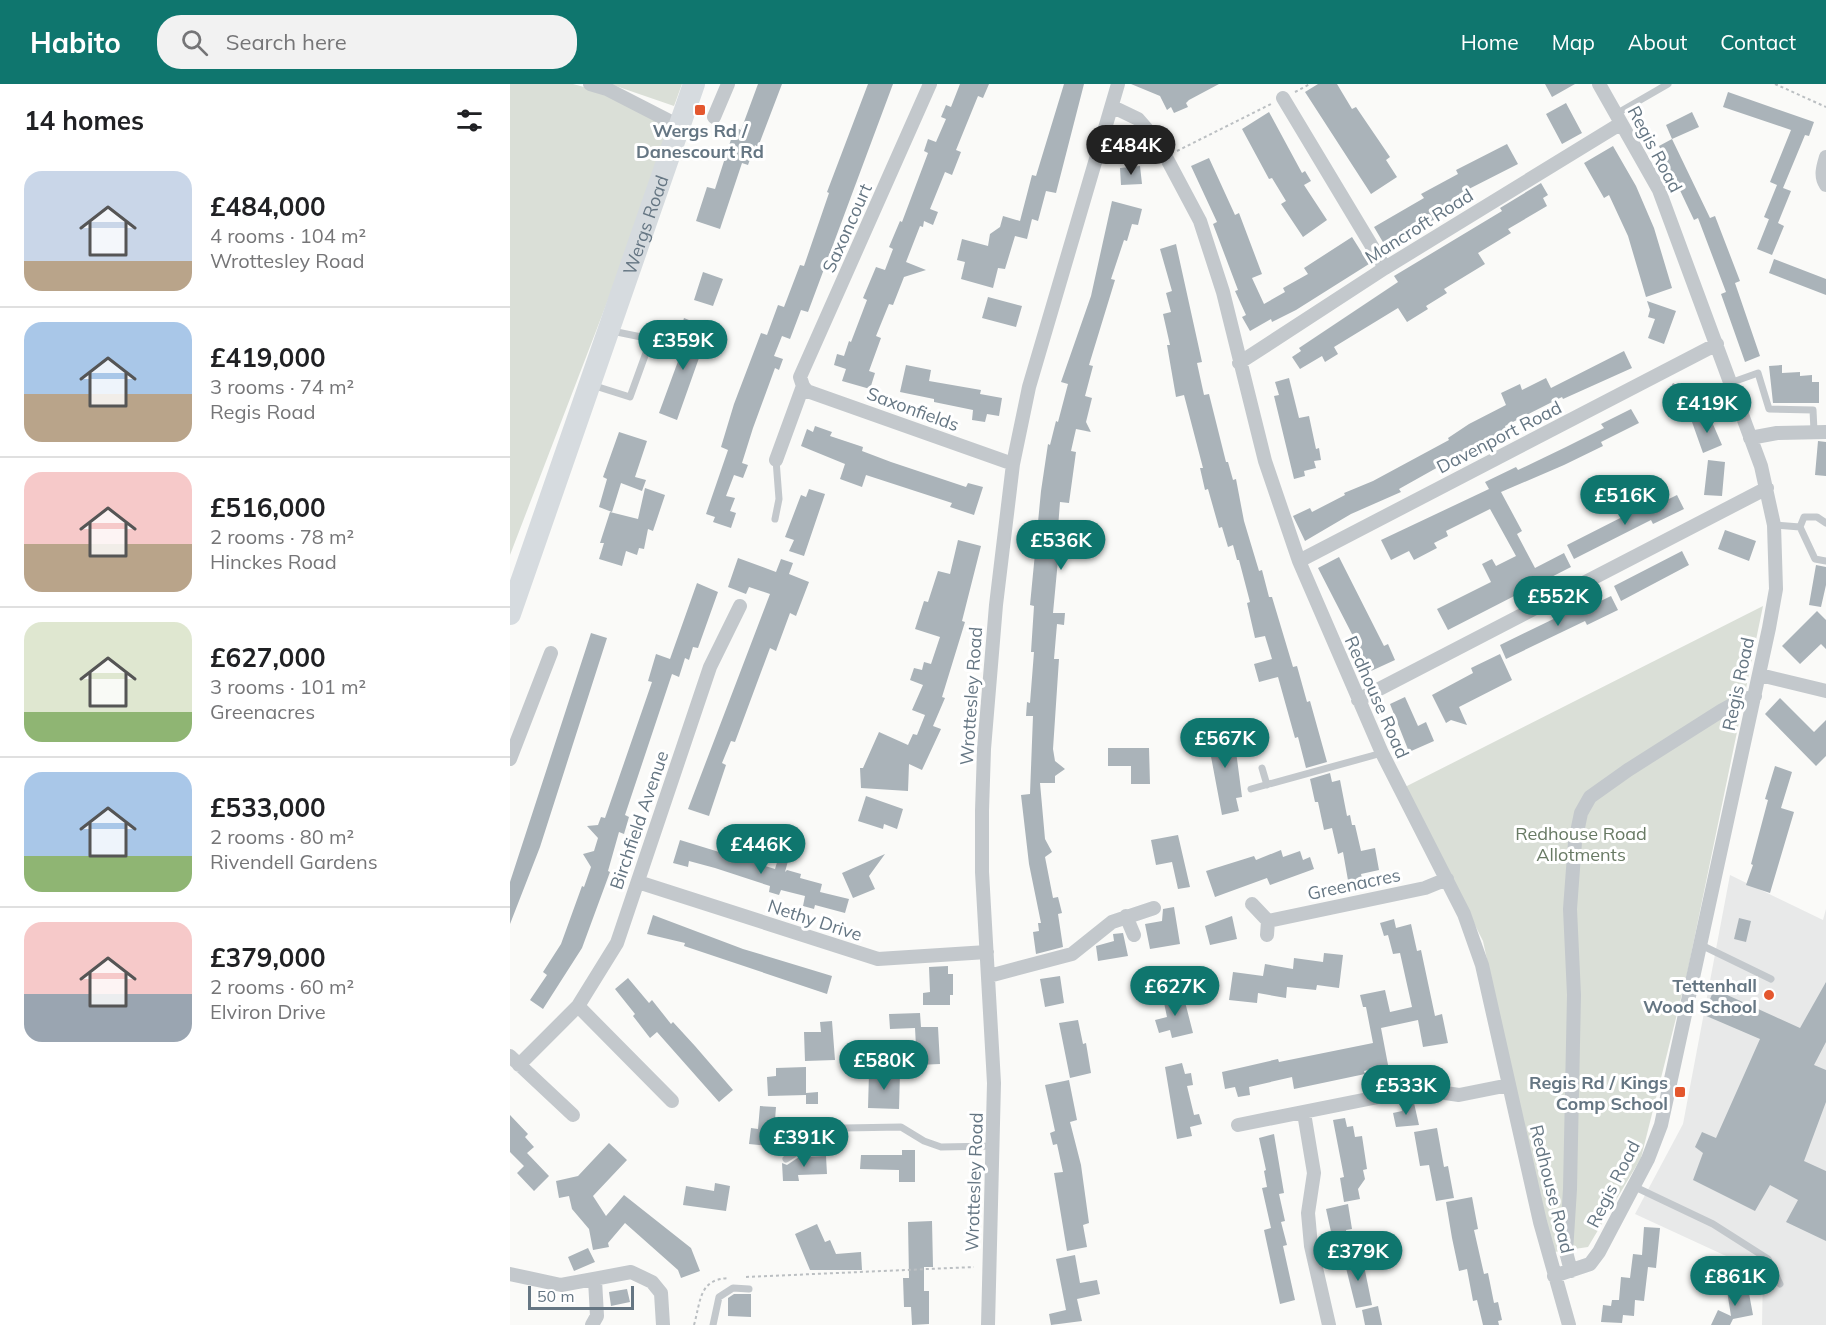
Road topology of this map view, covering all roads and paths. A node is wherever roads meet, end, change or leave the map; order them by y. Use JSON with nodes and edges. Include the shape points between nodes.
{"nodes":[{"id":1,"x":590,"y":84,"type":"edge"},
{"id":2,"x":694,"y":84,"type":"edge"},
{"id":3,"x":728,"y":84,"type":"edge"},
{"id":4,"x":930,"y":84,"type":"edge"},
{"id":5,"x":1118,"y":84,"type":"edge"},
{"id":6,"x":1310,"y":84,"type":"edge"},
{"id":7,"x":1599,"y":84,"type":"edge"},
{"id":8,"x":1668,"y":84,"type":"edge"},
{"id":9,"x":1775,"y":84,"type":"edge"},
{"id":10,"x":1283,"y":98,"type":"junction"},
{"id":11,"x":1113,"y":107,"type":"junction"},
{"id":12,"x":1826,"y":107,"type":"edge"},
{"id":13,"x":714,"y":117,"type":"dead end"},
{"id":14,"x":1618,"y":119,"type":"junction"},
{"id":15,"x":679,"y":126,"type":"junction"},
{"id":16,"x":1166,"y":156,"type":"junction"},
{"id":17,"x":1826,"y":157,"type":"edge"},
{"id":18,"x":1826,"y":184,"type":"edge"},
{"id":19,"x":1385,"y":268,"type":"junction"},
{"id":20,"x":608,"y":330,"type":"junction"},
{"id":21,"x":1717,"y":345,"type":"junction"},
{"id":22,"x":1239,"y":363,"type":"junction"},
{"id":23,"x":1730,"y":383,"type":"junction"},
{"id":24,"x":589,"y":384,"type":"junction"},
{"id":25,"x":803,"y":386,"type":"junction"},
{"id":26,"x":1820,"y":431,"type":"edge"},
{"id":27,"x":1750,"y":438,"type":"junction"},
{"id":28,"x":776,"y":460,"type":"joint"},
{"id":29,"x":1013,"y":464,"type":"junction"},
{"id":30,"x":1767,"y":488,"type":"junction"},
{"id":31,"x":775,"y":519,"type":"dead end"},
{"id":32,"x":1826,"y":523,"type":"edge"},
{"id":33,"x":1774,"y":525,"type":"junction"},
{"id":34,"x":1800,"y":527,"type":"junction"},
{"id":35,"x":1299,"y":561,"type":"junction"},
{"id":36,"x":1826,"y":561,"type":"edge"},
{"id":37,"x":740,"y":606,"type":"dead end"},
{"id":38,"x":510,"y":614,"type":"edge"},
{"id":39,"x":551,"y":653,"type":"dead end"},
{"id":40,"x":1760,"y":675,"type":"junction"},
{"id":41,"x":1826,"y":691,"type":"edge"},
{"id":42,"x":1755,"y":696,"type":"junction"},
{"id":43,"x":1358,"y":700,"type":"junction"},
{"id":44,"x":1382,"y":753,"type":"junction"},
{"id":45,"x":510,"y":759,"type":"edge"},
{"id":46,"x":1262,"y":768,"type":"dead end"},
{"id":47,"x":1268,"y":784,"type":"junction"},
{"id":48,"x":1251,"y":789,"type":"dead end"},
{"id":49,"x":1447,"y":879,"type":"junction"},
{"id":50,"x":638,"y":882,"type":"junction"},
{"id":51,"x":1252,"y":904,"type":"dead end"},
{"id":52,"x":1154,"y":908,"type":"dead end"},
{"id":53,"x":1126,"y":916,"type":"junction"},
{"id":54,"x":1268,"y":921,"type":"junction"},
{"id":55,"x":1134,"y":935,"type":"dead end"},
{"id":56,"x":1267,"y":935,"type":"dead end"},
{"id":57,"x":1699,"y":944,"type":"junction"},
{"id":58,"x":987,"y":952,"type":"junction"},
{"id":59,"x":988,"y":976,"type":"junction"},
{"id":60,"x":1771,"y":979,"type":"dead end"},
{"id":61,"x":578,"y":1006,"type":"junction"},
{"id":62,"x":514,"y":1060,"type":"edge"},
{"id":63,"x":1509,"y":1085,"type":"junction"},
{"id":64,"x":672,"y":1101,"type":"dead end"},
{"id":65,"x":1304,"y":1113,"type":"junction"},
{"id":66,"x":573,"y":1115,"type":"dead end"},
{"id":67,"x":1238,"y":1125,"type":"dead end"},
{"id":68,"x":994,"y":1146,"type":"junction"},
{"id":69,"x":786,"y":1159,"type":"dead end"},
{"id":70,"x":1633,"y":1186,"type":"junction"},
{"id":71,"x":989,"y":1267,"type":"junction"},
{"id":72,"x":1572,"y":1271,"type":"junction"},
{"id":73,"x":510,"y":1274,"type":"edge"},
{"id":74,"x":1554,"y":1275,"type":"junction"},
{"id":75,"x":595,"y":1280,"type":"junction"},
{"id":76,"x":1780,"y":1284,"type":"dead end"},
{"id":77,"x":749,"y":1289,"type":"dead end"},
{"id":78,"x":592,"y":1325,"type":"edge"},
{"id":79,"x":663,"y":1325,"type":"edge"},
{"id":80,"x":694,"y":1325,"type":"edge"},
{"id":81,"x":713,"y":1325,"type":"edge"},
{"id":82,"x":988,"y":1325,"type":"edge"},
{"id":83,"x":1329,"y":1325,"type":"edge"},
{"id":84,"x":1569,"y":1325,"type":"edge"}],
"edges":[{"from":1,"to":15,"type":"street"},
{"from":2,"to":15,"type":"highway","name":"Wergs Road"},
{"from":3,"to":13,"type":"street"},
{"from":4,"to":25,"type":"street","name":"Saxoncourt","via":[[801,377]]},
{"from":5,"to":11,"type":"street","name":"Wrottesley Road"},
{"from":6,"to":10,"type":"path"},
{"from":7,"to":14,"type":"street","name":"Regis Road"},
{"from":8,"to":14,"type":"lane"},
{"from":9,"to":12,"type":"path"},
{"from":10,"to":16,"type":"path"},
{"from":10,"to":19,"type":"street"},
{"from":11,"to":16,"type":"street","name":"Redhouse Road","via":[[1138,119]]},
{"from":11,"to":29,"type":"street","name":"Wrottesley Road","via":[[1029,387]]},
{"from":14,"to":19,"type":"street","name":"Mancroft Road"},
{"from":14,"to":21,"type":"street","name":"Regis Road","via":[[1659,190]]},
{"from":15,"to":20,"type":"highway","name":"Wergs Road"},
{"from":16,"to":22,"type":"street","name":"Redhouse Road","via":[[1210,247]]},
{"from":17,"to":18,"type":"street","via":[[1822,168]]},
{"from":19,"to":22,"type":"street","name":"Mancroft Road"},
{"from":20,"to":24,"type":"highway","name":"Wergs Road"},
{"from":20,"to":24,"type":"lane","via":[[651,339],[630,397]]},
{"from":21,"to":23,"type":"street","name":"Regis Road"},
{"from":21,"to":35,"type":"street","name":"Davenport Road"},
{"from":22,"to":35,"type":"street","name":"Redhouse Road","via":[[1265,461]]},
{"from":23,"to":26,"type":"lane","via":[[1758,373],[1769,410],[1813,410]]},
{"from":23,"to":27,"type":"street","name":"Regis Road"},
{"from":24,"to":38,"type":"highway","name":"Wergs Road"},
{"from":25,"to":28,"type":"street","name":"Saxoncourt"},
{"from":25,"to":29,"type":"street","name":"Saxonfields","via":[[807,391]]},
{"from":26,"to":27,"type":"street"},
{"from":27,"to":30,"type":"street","name":"Regis Road"},
{"from":28,"to":31,"type":"lane","via":[[779,499]]},
{"from":29,"to":58,"type":"street","name":"Wrottesley Road","via":[[984,749],[982,872]]},
{"from":30,"to":33,"type":"street","name":"Regis Road"},
{"from":30,"to":43,"type":"street"},
{"from":32,"to":34,"type":"lane","via":[[1817,517],[1804,517]]},
{"from":33,"to":34,"type":"lane"},
{"from":33,"to":40,"type":"street","name":"Regis Road","via":[[1776,589]]},
{"from":34,"to":36,"type":"lane","via":[[1815,559]]},
{"from":35,"to":43,"type":"street","name":"Redhouse Road"},
{"from":37,"to":50,"type":"street","name":"Birchfield Avenue","via":[[710,667]]},
{"from":39,"to":45,"type":"street"},
{"from":40,"to":41,"type":"street"},
{"from":40,"to":42,"type":"street","name":"Regis Road"},
{"from":42,"to":57,"type":"street","name":"Regis Road"},
{"from":42,"to":72,"type":"street","via":[[1721,711],[1628,770],[1590,797],[1581,813],[1570,909],[1574,995],[1566,1252]]},
{"from":43,"to":44,"type":"street","name":"Redhouse Road"},
{"from":44,"to":47,"type":"lane"},
{"from":44,"to":49,"type":"street","name":"Redhouse Road"},
{"from":46,"to":47,"type":"lane"},
{"from":47,"to":48,"type":"lane"},
{"from":49,"to":54,"type":"street","name":"Greenacres","via":[[1425,888]]},
{"from":49,"to":63,"type":"street","name":"Redhouse Road","via":[[1482,965]]},
{"from":50,"to":58,"type":"street","name":"Nethy Drive","via":[[878,959]]},
{"from":50,"to":61,"type":"street","name":"Birchfield Avenue","via":[[617,943]]},
{"from":51,"to":54,"type":"street"},
{"from":52,"to":53,"type":"street"},
{"from":53,"to":55,"type":"street"},
{"from":53,"to":59,"type":"street","via":[[1071,954]]},
{"from":54,"to":56,"type":"street"},
{"from":57,"to":60,"type":"lane"},
{"from":57,"to":70,"type":"street","name":"Regis Road","via":[[1661,1125]]},
{"from":58,"to":59,"type":"street","name":"Wrottesley Road"},
{"from":59,"to":68,"type":"street","name":"Wrottesley Road"},
{"from":61,"to":62,"type":"street","name":"Birchfield Avenue"},
{"from":61,"to":64,"type":"street"},
{"from":62,"to":66,"type":"street","name":"Birchfield Avenue"},
{"from":63,"to":65,"type":"street","via":[[1459,1095],[1418,1089]]},
{"from":63,"to":74,"type":"street","name":"Redhouse Road"},
{"from":65,"to":67,"type":"street"},
{"from":65,"to":83,"type":"street","via":[[1314,1173],[1308,1213],[1311,1246]]},
{"from":68,"to":69,"type":"lane","via":[[942,1147],[901,1127],[844,1128],[830,1131]]},
{"from":68,"to":71,"type":"street","name":"Wrottesley Road"},
{"from":70,"to":72,"type":"street","name":"Regis Road","via":[[1599,1252],[1590,1264]]},
{"from":70,"to":76,"type":"lane","via":[[1713,1224],[1760,1253],[1768,1259]]},
{"from":71,"to":80,"type":"path","via":[[714,1279],[706,1284]]},
{"from":71,"to":82,"type":"street","name":"Wrottesley Road"},
{"from":72,"to":74,"type":"street","name":"Regis Road"},
{"from":73,"to":75,"type":"street","via":[[561,1285]]},
{"from":74,"to":84,"type":"street","name":"Redhouse Road"},
{"from":75,"to":78,"type":"street","via":[[597,1316]]},
{"from":75,"to":79,"type":"street","via":[[631,1272],[652,1282],[661,1293]]},
{"from":77,"to":81,"type":"lane","via":[[733,1288],[719,1297]]}]}
